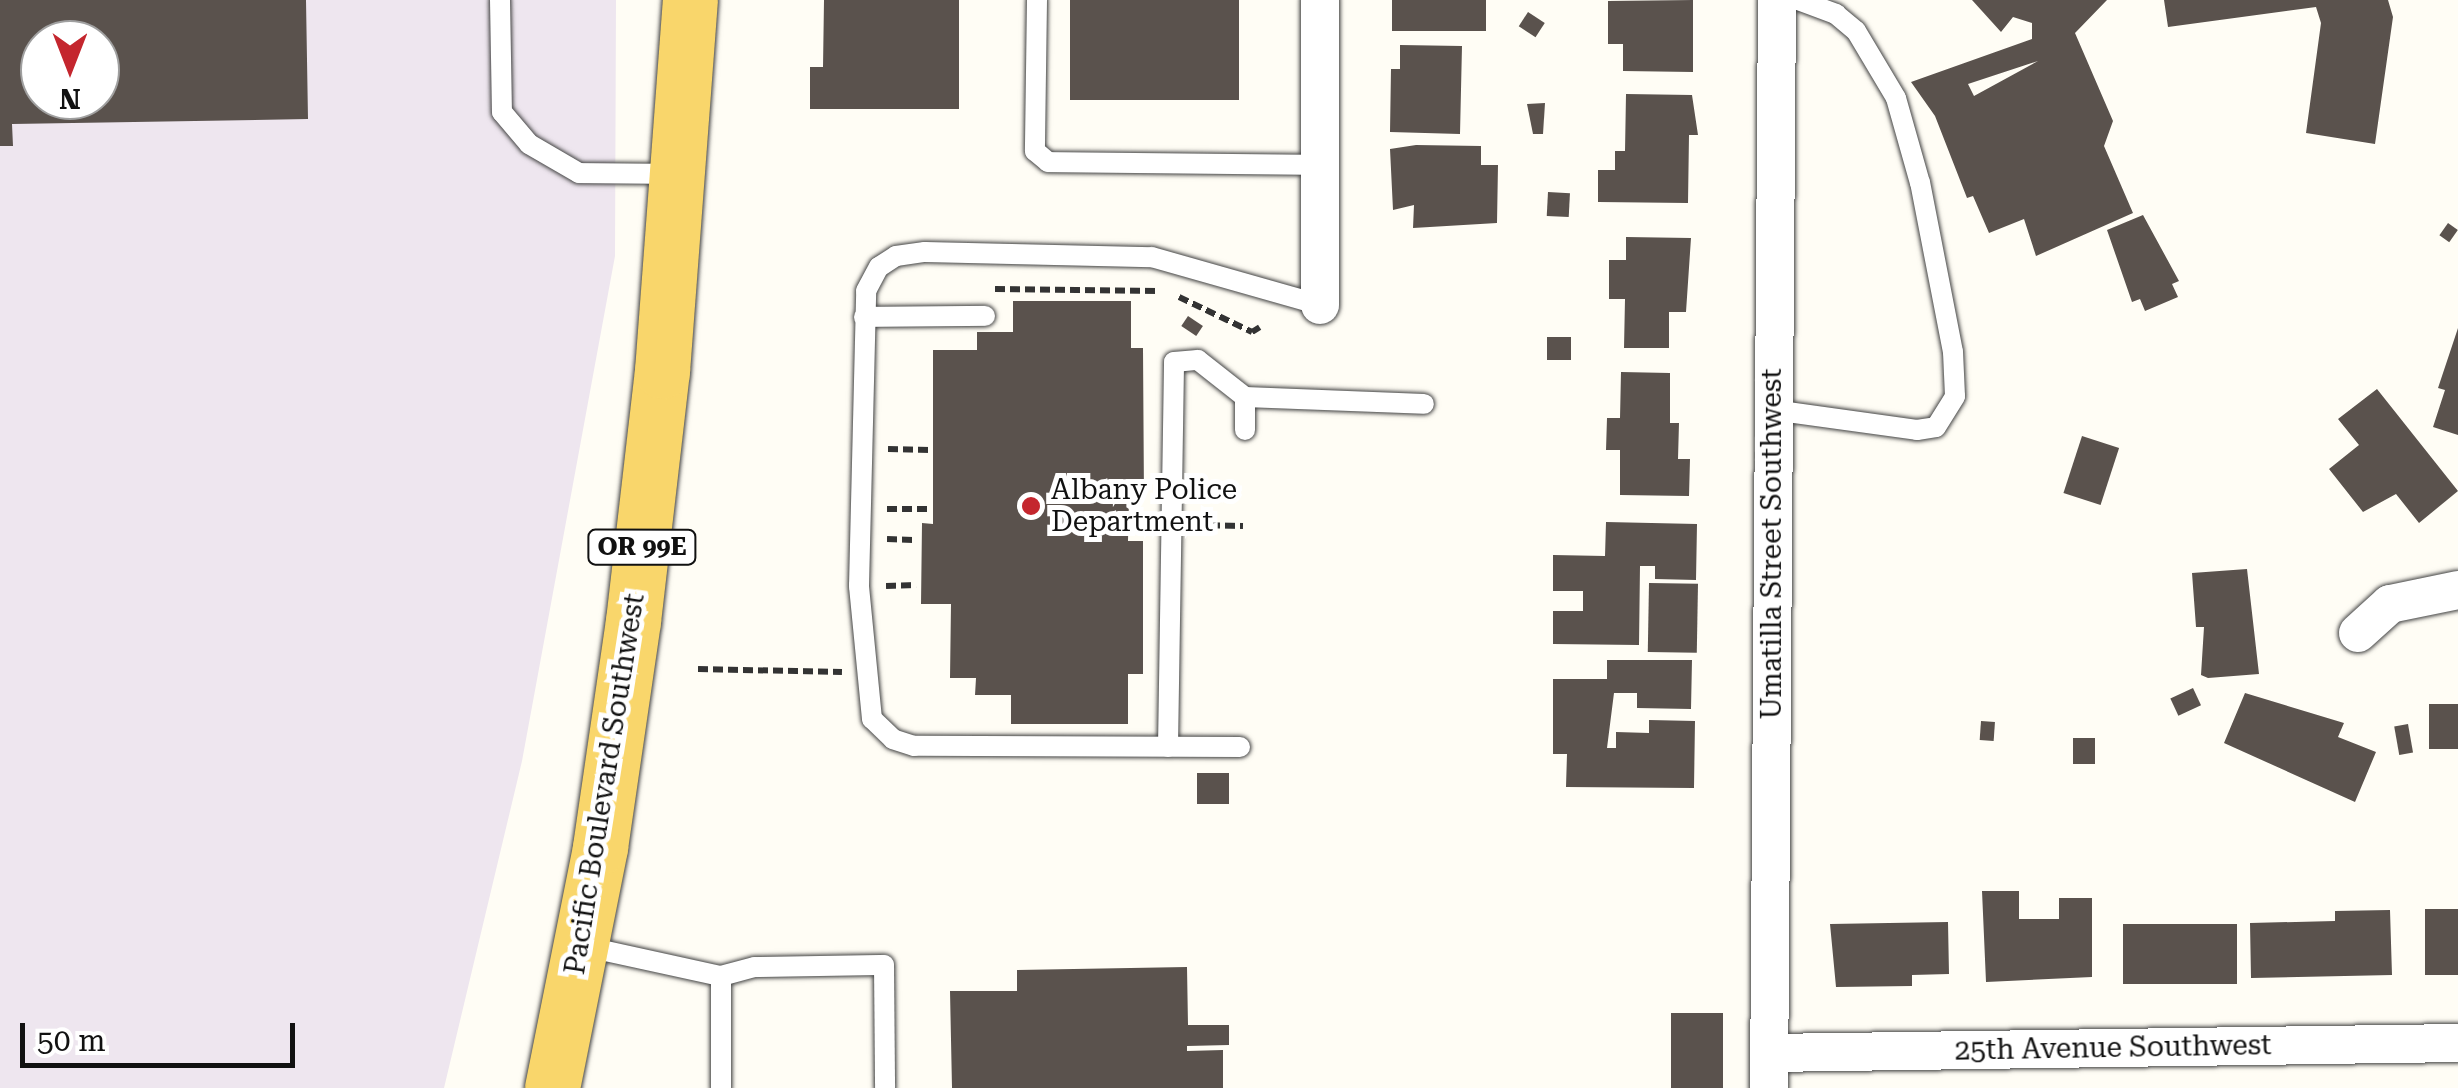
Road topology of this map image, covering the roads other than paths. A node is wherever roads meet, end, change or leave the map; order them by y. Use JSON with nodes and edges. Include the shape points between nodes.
{"nodes":[{"id":1,"x":500,"y":0,"type":"edge"},
{"id":2,"x":690,"y":0,"type":"edge"},
{"id":3,"x":1037,"y":0,"type":"edge"},
{"id":4,"x":1320,"y":0,"type":"edge"},
{"id":5,"x":1777,"y":0,"type":"edge"},
{"id":6,"x":1798,"y":0,"type":"edge"},
{"id":7,"x":1320,"y":165,"type":"junction"},
{"id":8,"x":677,"y":174,"type":"junction"},
{"id":9,"x":1320,"y":305,"type":"joint"},
{"id":10,"x":985,"y":316,"type":"dead end"},
{"id":11,"x":864,"y":317,"type":"junction"},
{"id":12,"x":1245,"y":397,"type":"junction"},
{"id":13,"x":1424,"y":404,"type":"dead end"},
{"id":14,"x":1773,"y":410,"type":"junction"},
{"id":15,"x":1245,"y":430,"type":"dead end"},
{"id":16,"x":2458,"y":590,"type":"edge"},
{"id":17,"x":2358,"y":633,"type":"dead end"},
{"id":18,"x":1168,"y":748,"type":"junction"},
{"id":19,"x":1240,"y":748,"type":"dead end"},
{"id":20,"x":581,"y":946,"type":"junction"},
{"id":21,"x":721,"y":976,"type":"junction"},
{"id":22,"x":2458,"y":1043,"type":"edge"},
{"id":23,"x":1769,"y":1071,"type":"edge"},
{"id":24,"x":552,"y":1088,"type":"edge"},
{"id":25,"x":722,"y":1088,"type":"edge"},
{"id":26,"x":885,"y":1088,"type":"edge"}],
"edges":[{"from":1,"to":8,"type":"lane","via":[[502,112],[529,144],[578,173]]},
{"from":2,"to":8,"type":"main road","name":"Pacific Boulevard Southwest","number":"OR 99E"},
{"from":3,"to":7,"type":"lane","via":[[1035,151],[1048,162]]},
{"from":4,"to":7,"type":"street"},
{"from":5,"to":14,"type":"street","name":"Umatilla Street Southwest"},
{"from":6,"to":14,"type":"lane","via":[[1836,14],[1856,30],[1896,98],[1920,183],[1955,396],[1936,427],[1917,430]]},
{"from":7,"to":9,"type":"street"},
{"from":8,"to":20,"type":"main road","name":"Pacific Boulevard Southwest","number":"OR 99E","via":[[644,535]]},
{"from":9,"to":11,"type":"lane","via":[[1152,257],[925,252],[896,256],[878,267]]},
{"from":10,"to":11,"type":"lane"},
{"from":11,"to":18,"type":"lane","via":[[860,631],[872,720],[893,739],[914,746]]},
{"from":12,"to":13,"type":"lane"},
{"from":12,"to":15,"type":"lane"},
{"from":12,"to":18,"type":"lane","via":[[1198,360],[1174,362]]},
{"from":14,"to":23,"type":"street","name":"Umatilla Street Southwest"},
{"from":16,"to":17,"type":"street","via":[[2390,604]]},
{"from":18,"to":19,"type":"lane"},
{"from":20,"to":21,"type":"lane"},
{"from":20,"to":24,"type":"main road","name":"Pacific Boulevard Southwest","number":"OR 99E"},
{"from":21,"to":25,"type":"lane"},
{"from":21,"to":26,"type":"lane","via":[[755,967],[884,965]]},
{"from":22,"to":23,"type":"street","name":"25th Avenue Southwest"}]}
